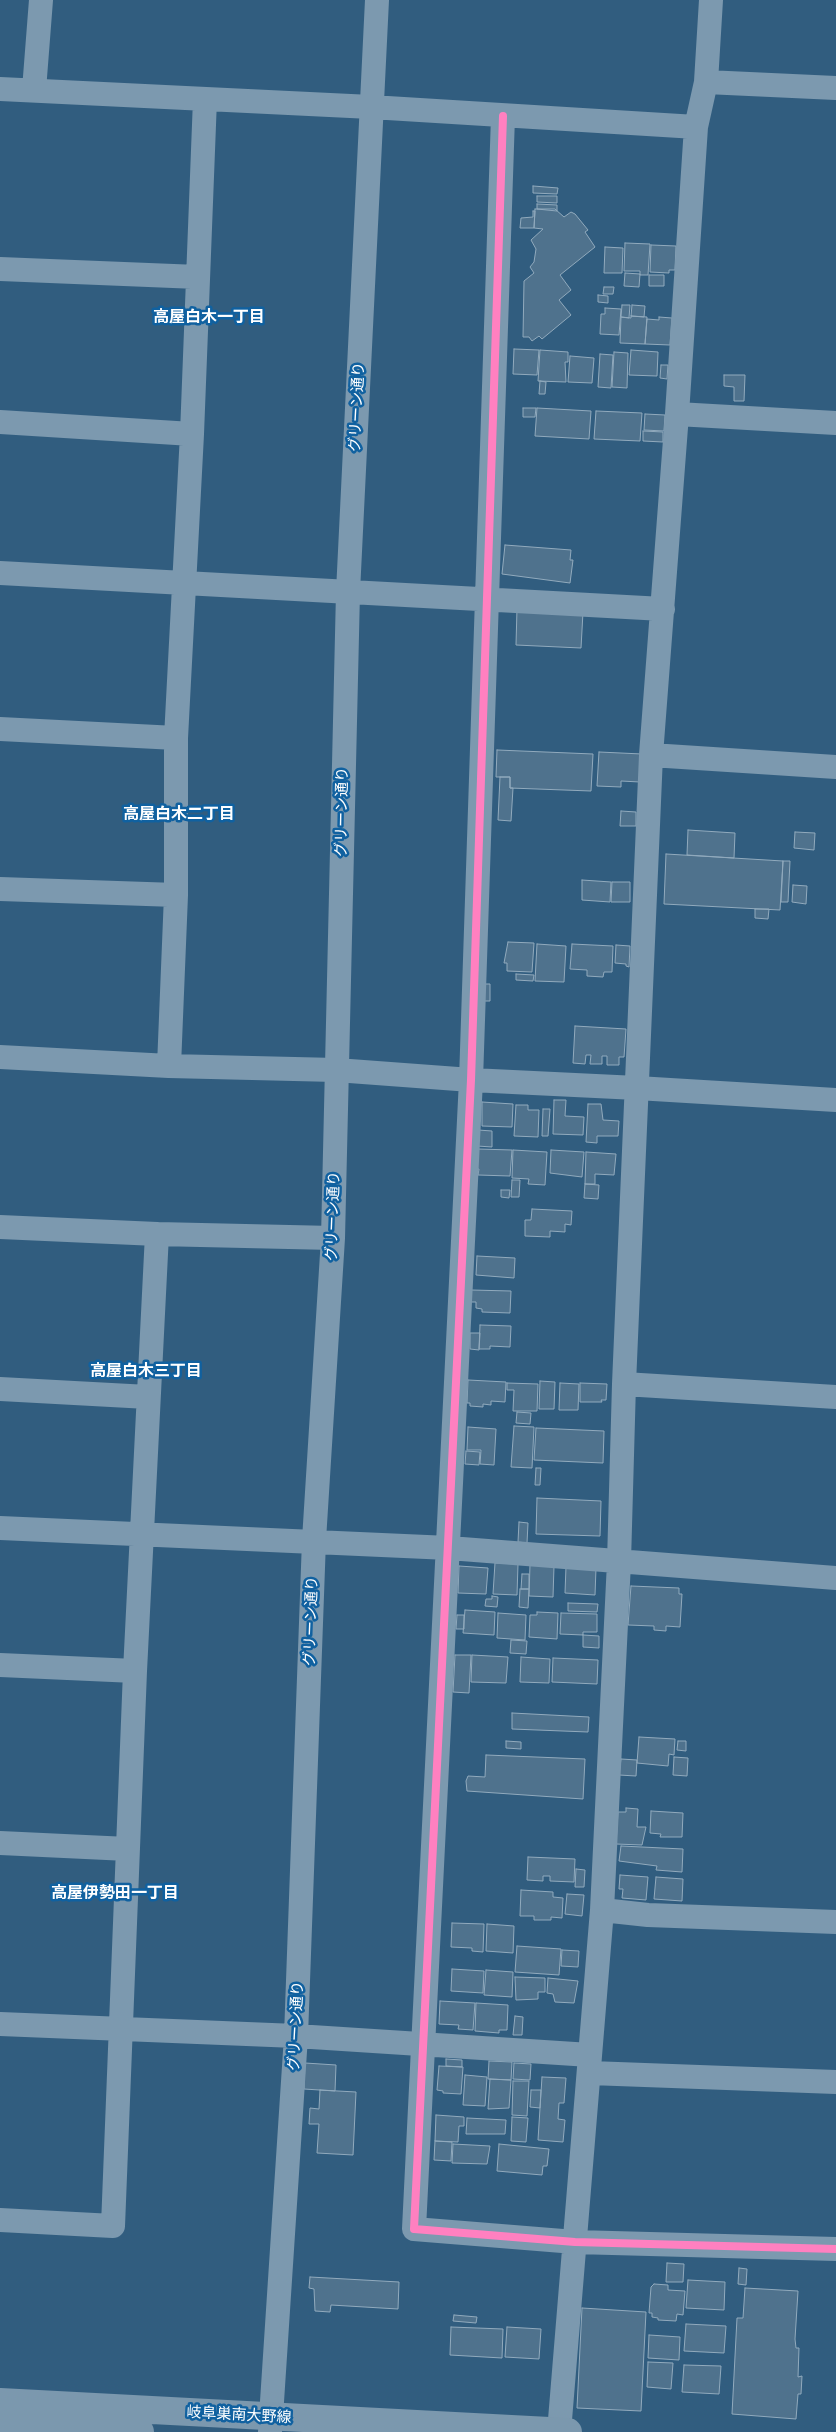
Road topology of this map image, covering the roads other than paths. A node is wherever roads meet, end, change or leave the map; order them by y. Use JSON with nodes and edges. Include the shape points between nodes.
{"nodes":[{"id":1,"x":40,"y":0,"type":"edge"},
{"id":2,"x":377,"y":0,"type":"edge"},
{"id":3,"x":711,"y":0,"type":"edge"},
{"id":4,"x":706,"y":82,"type":"junction"},
{"id":5,"x":836,"y":88,"type":"edge"},
{"id":6,"x":0,"y":89,"type":"edge"},
{"id":7,"x":34,"y":90,"type":"junction"},
{"id":8,"x":205,"y":99,"type":"junction"},
{"id":9,"x":371,"y":107,"type":"junction"},
{"id":10,"x":503,"y":116,"type":"junction"},
{"id":11,"x":696,"y":127,"type":"junction"},
{"id":12,"x":0,"y":269,"type":"edge"},
{"id":13,"x":198,"y":278,"type":"junction"},
{"id":14,"x":677,"y":414,"type":"junction"},
{"id":15,"x":0,"y":422,"type":"edge"},
{"id":16,"x":836,"y":423,"type":"edge"},
{"id":17,"x":192,"y":434,"type":"junction"},
{"id":18,"x":0,"y":573,"type":"edge"},
{"id":19,"x":183,"y":584,"type":"junction"},
{"id":20,"x":348,"y":592,"type":"junction"},
{"id":21,"x":485,"y":600,"type":"junction"},
{"id":22,"x":662,"y":609,"type":"junction"},
{"id":23,"x":0,"y":730,"type":"edge"},
{"id":24,"x":176,"y":738,"type":"junction"},
{"id":25,"x":651,"y":755,"type":"junction"},
{"id":26,"x":836,"y":767,"type":"edge"},
{"id":27,"x":0,"y":889,"type":"edge"},
{"id":28,"x":176,"y":895,"type":"junction"},
{"id":29,"x":0,"y":1057,"type":"edge"},
{"id":30,"x":170,"y":1066,"type":"junction"},
{"id":31,"x":336,"y":1070,"type":"junction"},
{"id":32,"x":471,"y":1080,"type":"junction"},
{"id":33,"x":637,"y":1088,"type":"junction"},
{"id":34,"x":836,"y":1100,"type":"edge"},
{"id":35,"x":0,"y":1227,"type":"edge"},
{"id":36,"x":157,"y":1234,"type":"junction"},
{"id":37,"x":333,"y":1238,"type":"junction"},
{"id":38,"x":624,"y":1384,"type":"junction"},
{"id":39,"x":0,"y":1388,"type":"edge"},
{"id":40,"x":836,"y":1397,"type":"edge"},
{"id":41,"x":148,"y":1398,"type":"junction"},
{"id":42,"x":0,"y":1528,"type":"edge"},
{"id":43,"x":142,"y":1536,"type":"junction"},
{"id":44,"x":314,"y":1540,"type":"junction"},
{"id":45,"x":449,"y":1548,"type":"junction"},
{"id":46,"x":619,"y":1562,"type":"junction"},
{"id":47,"x":836,"y":1578,"type":"edge"},
{"id":48,"x":0,"y":1665,"type":"edge"},
{"id":49,"x":134,"y":1672,"type":"junction"},
{"id":50,"x":0,"y":1843,"type":"edge"},
{"id":51,"x":128,"y":1849,"type":"junction"},
{"id":52,"x":602,"y":1910,"type":"junction"},
{"id":53,"x":836,"y":1922,"type":"edge"},
{"id":54,"x":0,"y":2024,"type":"edge"},
{"id":55,"x":120,"y":2028,"type":"junction"},
{"id":56,"x":296,"y":2036,"type":"junction"},
{"id":57,"x":425,"y":2044,"type":"junction"},
{"id":58,"x":590,"y":2064,"type":"junction"},
{"id":59,"x":836,"y":2082,"type":"edge"},
{"id":60,"x":0,"y":2220,"type":"edge"},
{"id":61,"x":575,"y":2242,"type":"junction"},
{"id":62,"x":836,"y":2249,"type":"edge"},
{"id":63,"x":0,"y":2402,"type":"edge"},
{"id":64,"x":270,"y":2424,"type":"edge"},
{"id":65,"x":0,"y":2426,"type":"edge"},
{"id":66,"x":140,"y":2432,"type":"edge"},
{"id":67,"x":559,"y":2432,"type":"edge"},
{"id":68,"x":568,"y":2432,"type":"edge"}],
"edges":[{"from":1,"to":7,"type":"street"},
{"from":2,"to":9,"type":"street","name":"グリーン通り"},
{"from":3,"to":4,"type":"street"},
{"from":4,"to":5,"type":"street"},
{"from":4,"to":11,"type":"street"},
{"from":6,"to":7,"type":"street"},
{"from":7,"to":8,"type":"street"},
{"from":8,"to":9,"type":"street"},
{"from":8,"to":13,"type":"street"},
{"from":9,"to":10,"type":"street"},
{"from":9,"to":20,"type":"street","name":"グリーン通り"},
{"from":10,"to":11,"type":"street"},
{"from":10,"to":21,"type":"street"},
{"from":11,"to":14,"type":"street"},
{"from":12,"to":13,"type":"street"},
{"from":13,"to":17,"type":"street"},
{"from":14,"to":16,"type":"street"},
{"from":14,"to":22,"type":"street"},
{"from":15,"to":17,"type":"street"},
{"from":17,"to":19,"type":"street"},
{"from":18,"to":19,"type":"street"},
{"from":19,"to":20,"type":"street"},
{"from":19,"to":24,"type":"street"},
{"from":20,"to":21,"type":"street"},
{"from":20,"to":31,"type":"street","name":"グリーン通り"},
{"from":21,"to":22,"type":"street"},
{"from":21,"to":32,"type":"street"},
{"from":22,"to":25,"type":"street"},
{"from":23,"to":24,"type":"street"},
{"from":24,"to":28,"type":"street"},
{"from":25,"to":26,"type":"street"},
{"from":25,"to":33,"type":"street"},
{"from":27,"to":28,"type":"street"},
{"from":28,"to":30,"type":"street"},
{"from":29,"to":30,"type":"street"},
{"from":30,"to":31,"type":"street"},
{"from":31,"to":32,"type":"street"},
{"from":31,"to":37,"type":"street","name":"グリーン通り"},
{"from":32,"to":33,"type":"street"},
{"from":32,"to":45,"type":"street"},
{"from":33,"to":34,"type":"street"},
{"from":33,"to":38,"type":"street"},
{"from":35,"to":36,"type":"street"},
{"from":36,"to":37,"type":"street"},
{"from":36,"to":41,"type":"street"},
{"from":37,"to":44,"type":"street","name":"グリーン通り"},
{"from":38,"to":40,"type":"street"},
{"from":38,"to":46,"type":"street"},
{"from":39,"to":41,"type":"street"},
{"from":41,"to":43,"type":"street"},
{"from":42,"to":43,"type":"street"},
{"from":43,"to":44,"type":"street"},
{"from":43,"to":49,"type":"street"},
{"from":44,"to":45,"type":"street"},
{"from":44,"to":56,"type":"street","name":"グリーン通り"},
{"from":45,"to":46,"type":"street"},
{"from":45,"to":57,"type":"street"},
{"from":46,"to":47,"type":"street"},
{"from":46,"to":52,"type":"street"},
{"from":48,"to":49,"type":"street"},
{"from":49,"to":51,"type":"street"},
{"from":50,"to":51,"type":"street"},
{"from":51,"to":55,"type":"street"},
{"from":52,"to":53,"type":"street","via":[[648,1915]]},
{"from":52,"to":58,"type":"street"},
{"from":54,"to":55,"type":"street"},
{"from":55,"to":56,"type":"street"},
{"from":55,"to":60,"type":"street","via":[[113,2226]]},
{"from":56,"to":57,"type":"street"},
{"from":56,"to":64,"type":"street","name":"グリーン通り"},
{"from":57,"to":58,"type":"street"},
{"from":57,"to":61,"type":"street","via":[[414,2229]]},
{"from":58,"to":59,"type":"street"},
{"from":58,"to":61,"type":"street"},
{"from":61,"to":62,"type":"street"},
{"from":61,"to":67,"type":"street"},
{"from":63,"to":64,"type":"main road","name":"岐阜巣南大野線"},
{"from":64,"to":67,"type":"main road","name":"岐阜巣南大野線"},
{"from":65,"to":66,"type":"main road"},
{"from":67,"to":68,"type":"main road","name":"岐阜巣南大野線"}]}
